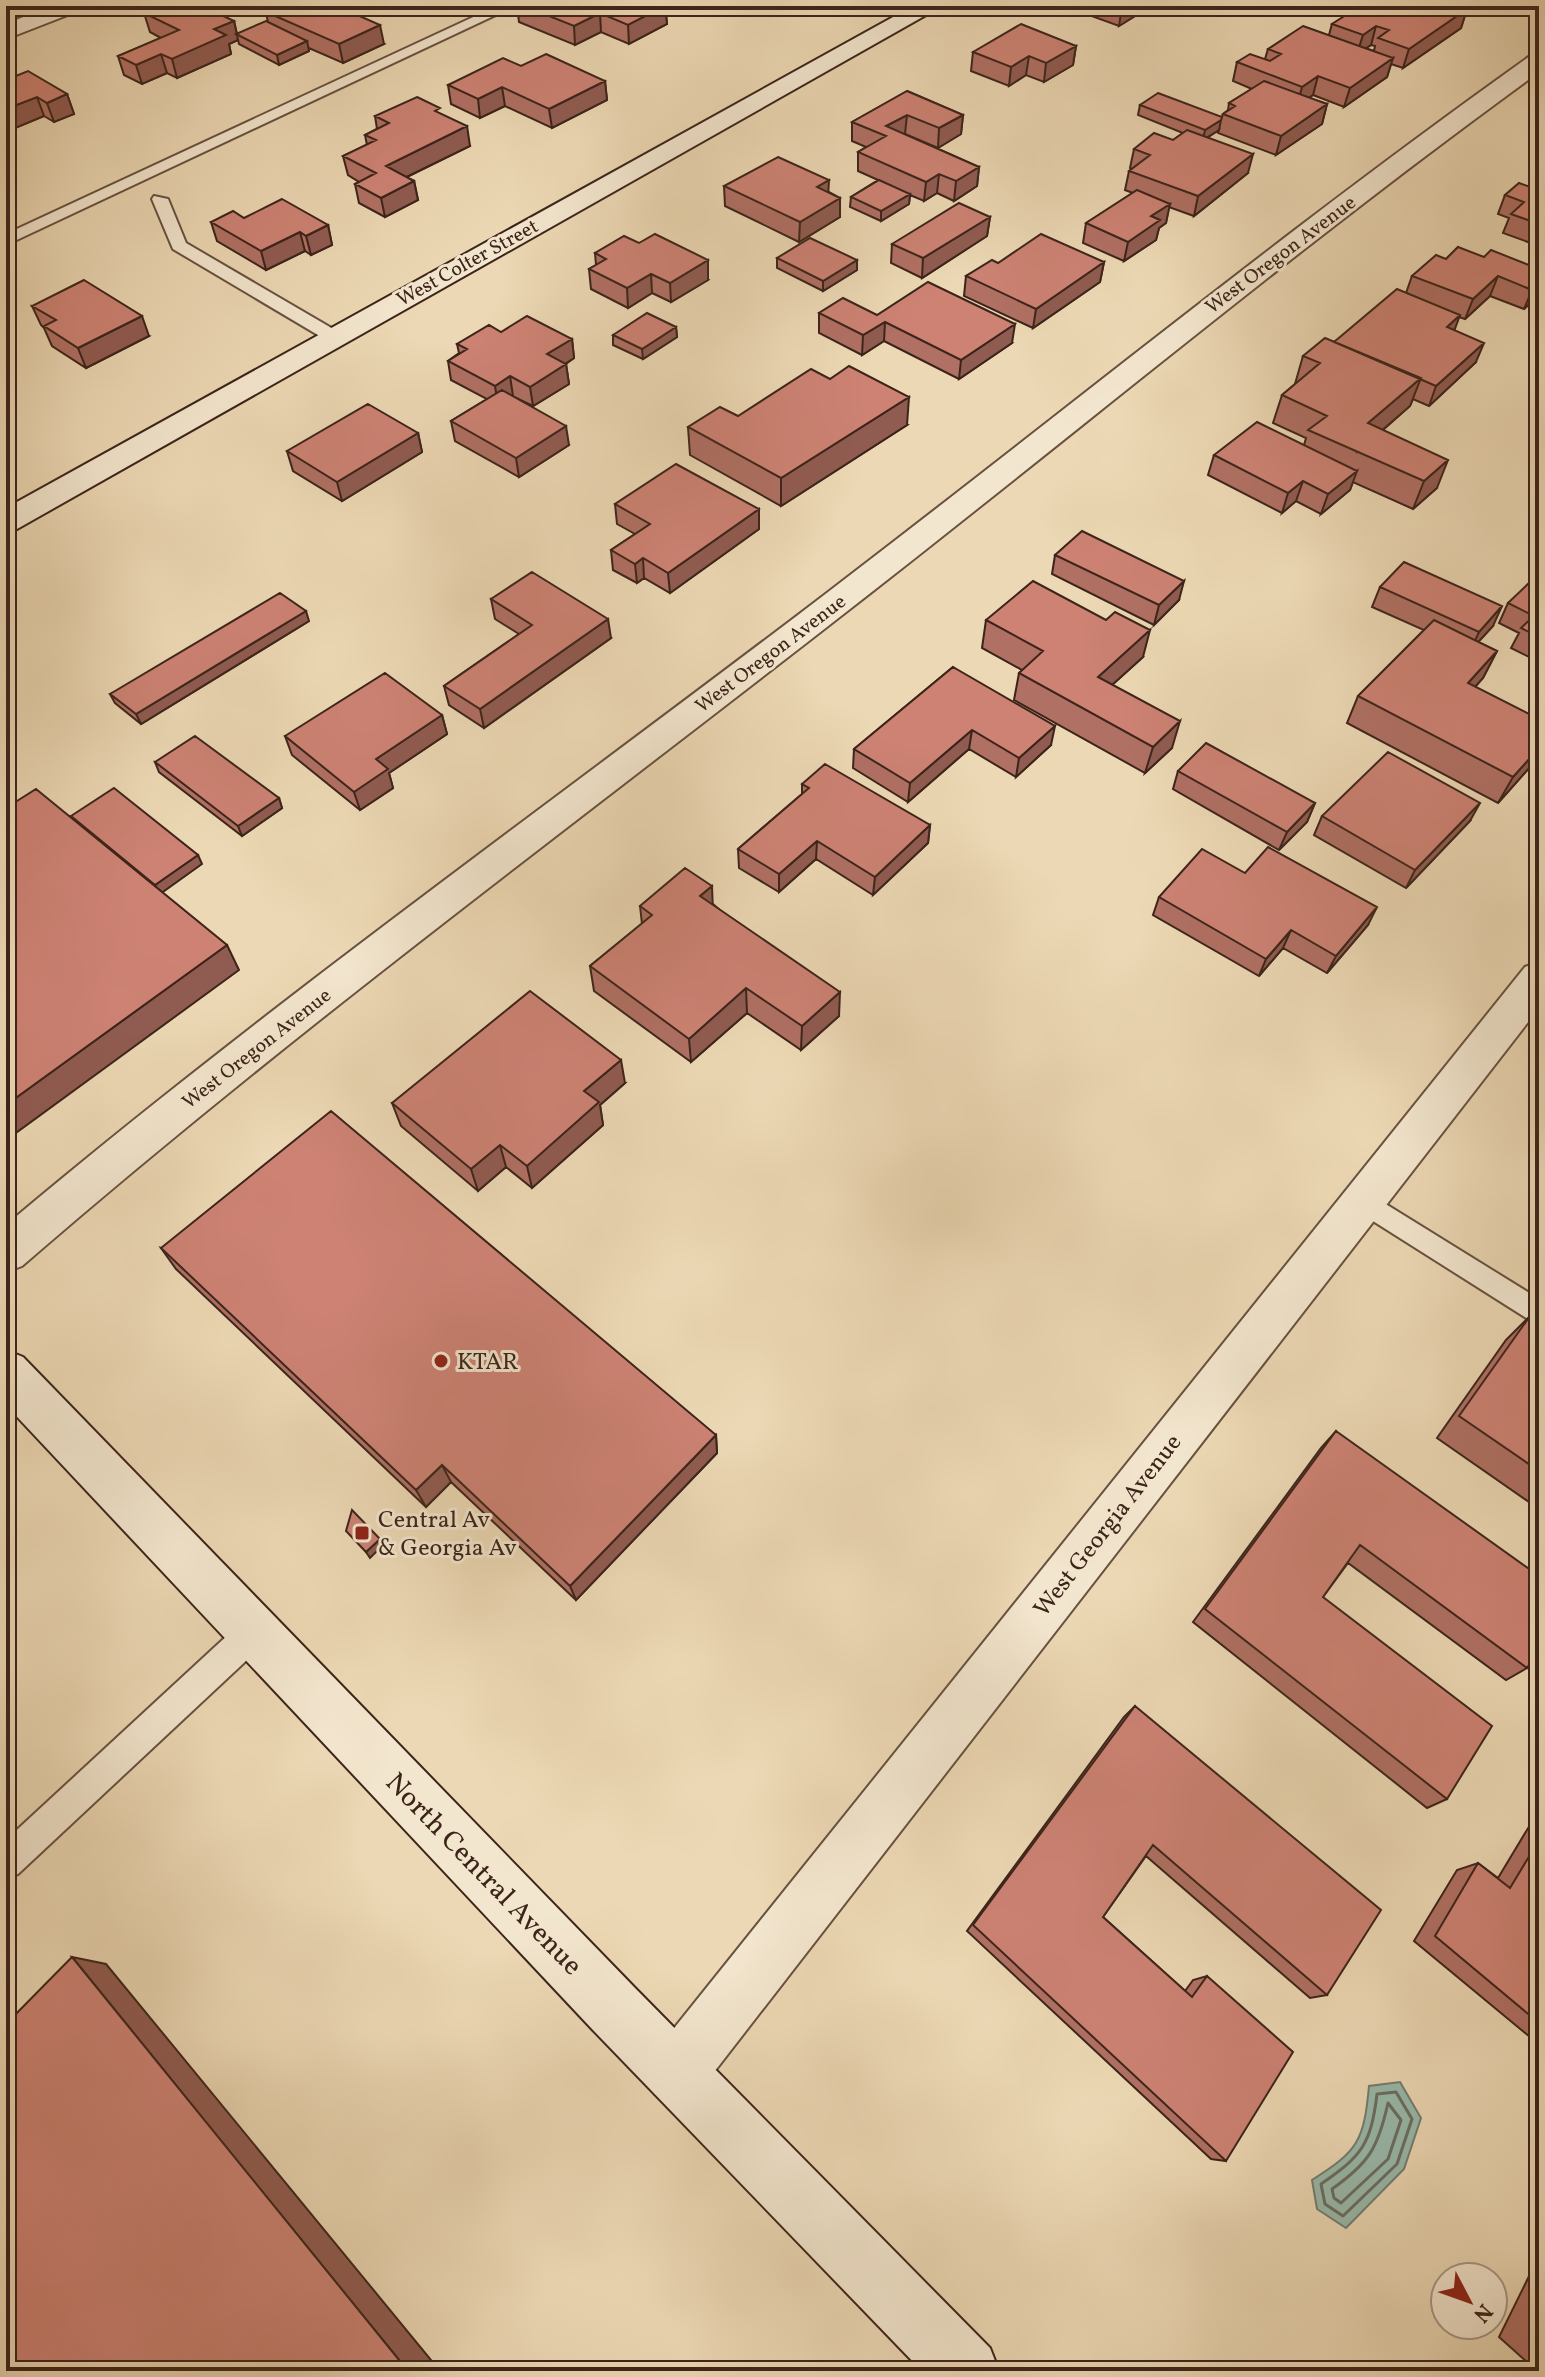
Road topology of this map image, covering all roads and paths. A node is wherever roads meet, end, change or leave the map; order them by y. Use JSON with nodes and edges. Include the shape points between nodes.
{"nodes":[{"id":1,"x":70,"y":6,"type":"edge"},
{"id":2,"x":508,"y":6,"type":"edge"},
{"id":3,"x":930,"y":6,"type":"edge"},
{"id":4,"x":6,"y":32,"type":"edge"},
{"id":5,"x":1539,"y":61,"type":"edge"},
{"id":6,"x":160,"y":199,"type":"dead end"},
{"id":7,"x":6,"y":240,"type":"edge"},
{"id":8,"x":334,"y":337,"type":"junction"},
{"id":9,"x":6,"y":522,"type":"edge"},
{"id":10,"x":1539,"y":978,"type":"edge"},
{"id":11,"x":1363,"y":1201,"type":"junction"},
{"id":12,"x":6,"y":1252,"type":"edge"},
{"id":13,"x":1539,"y":1314,"type":"edge"},
{"id":14,"x":6,"y":1372,"type":"edge"},
{"id":15,"x":254,"y":1632,"type":"junction"},
{"id":16,"x":6,"y":1862,"type":"edge"},
{"id":17,"x":676,"y":2073,"type":"junction"},
{"id":18,"x":967,"y":2371,"type":"edge"}],
"edges":[{"from":1,"to":4,"type":"street"},
{"from":2,"to":7,"type":"lane"},
{"from":3,"to":8,"type":"street","name":"West Colter Street"},
{"from":5,"to":12,"type":"street","name":"West Oregon Avenue","via":[[1236,286],[845,596],[427,912],[116,1158]]},
{"from":6,"to":8,"type":"lane","via":[[179,246]]},
{"from":8,"to":9,"type":"street","name":"West Colter Street"},
{"from":10,"to":11,"type":"street","name":"West Georgia Avenue"},
{"from":11,"to":13,"type":"lane"},
{"from":11,"to":17,"type":"street","name":"West Georgia Avenue"},
{"from":14,"to":15,"type":"street","name":"North Central Avenue"},
{"from":15,"to":16,"type":"lane"},
{"from":15,"to":17,"type":"street","name":"North Central Avenue"},
{"from":17,"to":18,"type":"street","name":"North Central Avenue"}]}
